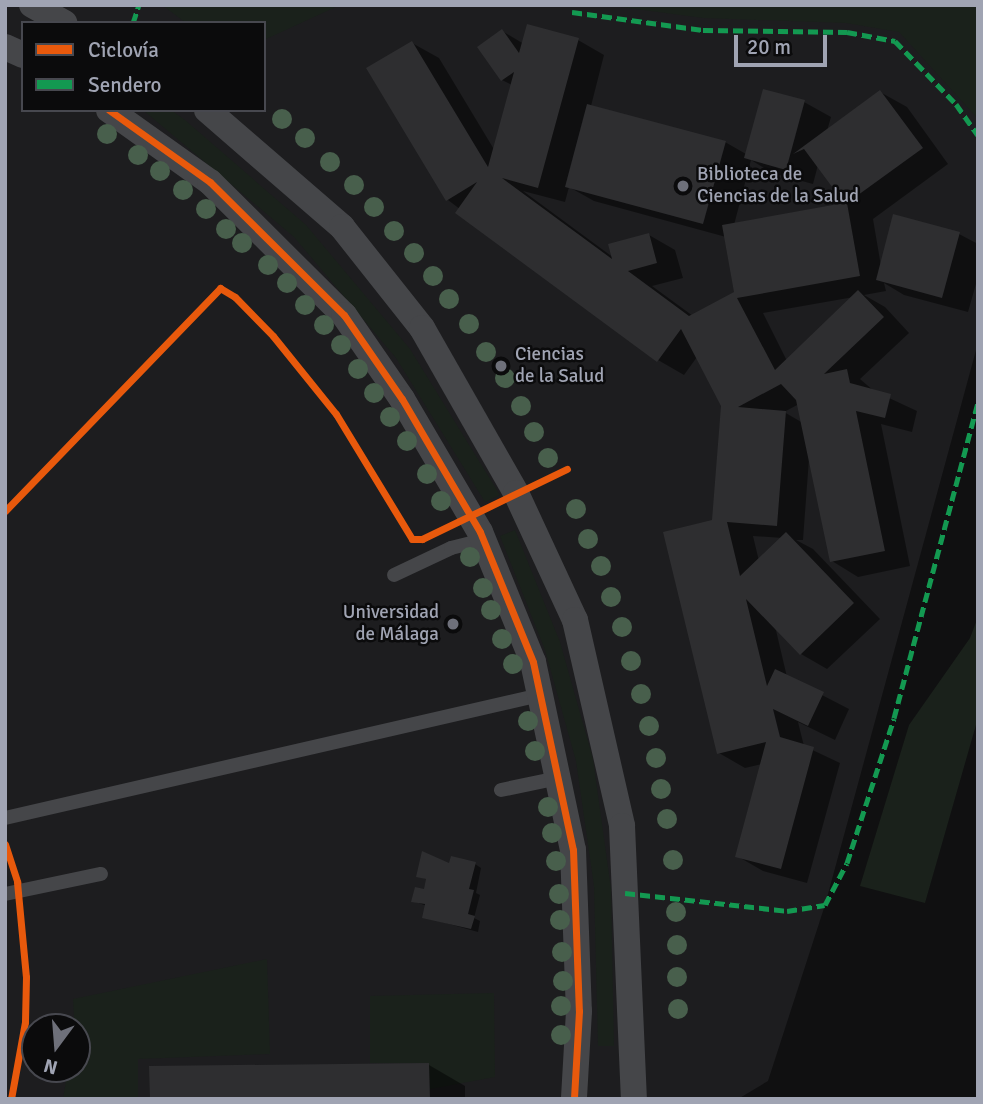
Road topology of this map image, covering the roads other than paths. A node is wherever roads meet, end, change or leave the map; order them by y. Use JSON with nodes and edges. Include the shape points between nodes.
{"nodes":[{"id":1,"x":32,"y":5,"type":"edge"},
{"id":2,"x":60,"y":21,"type":"edge"},
{"id":3,"x":5,"y":47,"type":"edge"},
{"id":4,"x":21,"y":54,"type":"edge"},
{"id":5,"x":112,"y":112,"type":"edge"},
{"id":6,"x":209,"y":112,"type":"edge"},
{"id":7,"x":483,"y":540,"type":"junction"},
{"id":8,"x":394,"y":575,"type":"dead end"},
{"id":9,"x":540,"y":695,"type":"junction"},
{"id":10,"x":558,"y":778,"type":"junction"},
{"id":11,"x":501,"y":790,"type":"dead end"},
{"id":12,"x":5,"y":818,"type":"edge"},
{"id":13,"x":101,"y":873,"type":"dead end"},
{"id":14,"x":5,"y":894,"type":"edge"},
{"id":15,"x":574,"y":1099,"type":"edge"},
{"id":16,"x":634,"y":1099,"type":"edge"}],
"edges":[{"from":1,"to":2,"type":"street"},
{"from":3,"to":4,"type":"street"},
{"from":5,"to":7,"type":"street","via":[[210,182],[344,314],[402,399]]},
{"from":6,"to":16,"type":"street","via":[[342,227],[422,328],[516,493],[575,620],[622,826]]},
{"from":7,"to":8,"type":"lane","via":[[451,548]]},
{"from":7,"to":9,"type":"street","via":[[533,662]]},
{"from":9,"to":10,"type":"street"},
{"from":9,"to":12,"type":"lane"},
{"from":10,"to":11,"type":"lane"},
{"from":10,"to":15,"type":"street","via":[[573,850],[579,1011]]},
{"from":13,"to":14,"type":"lane"}]}
